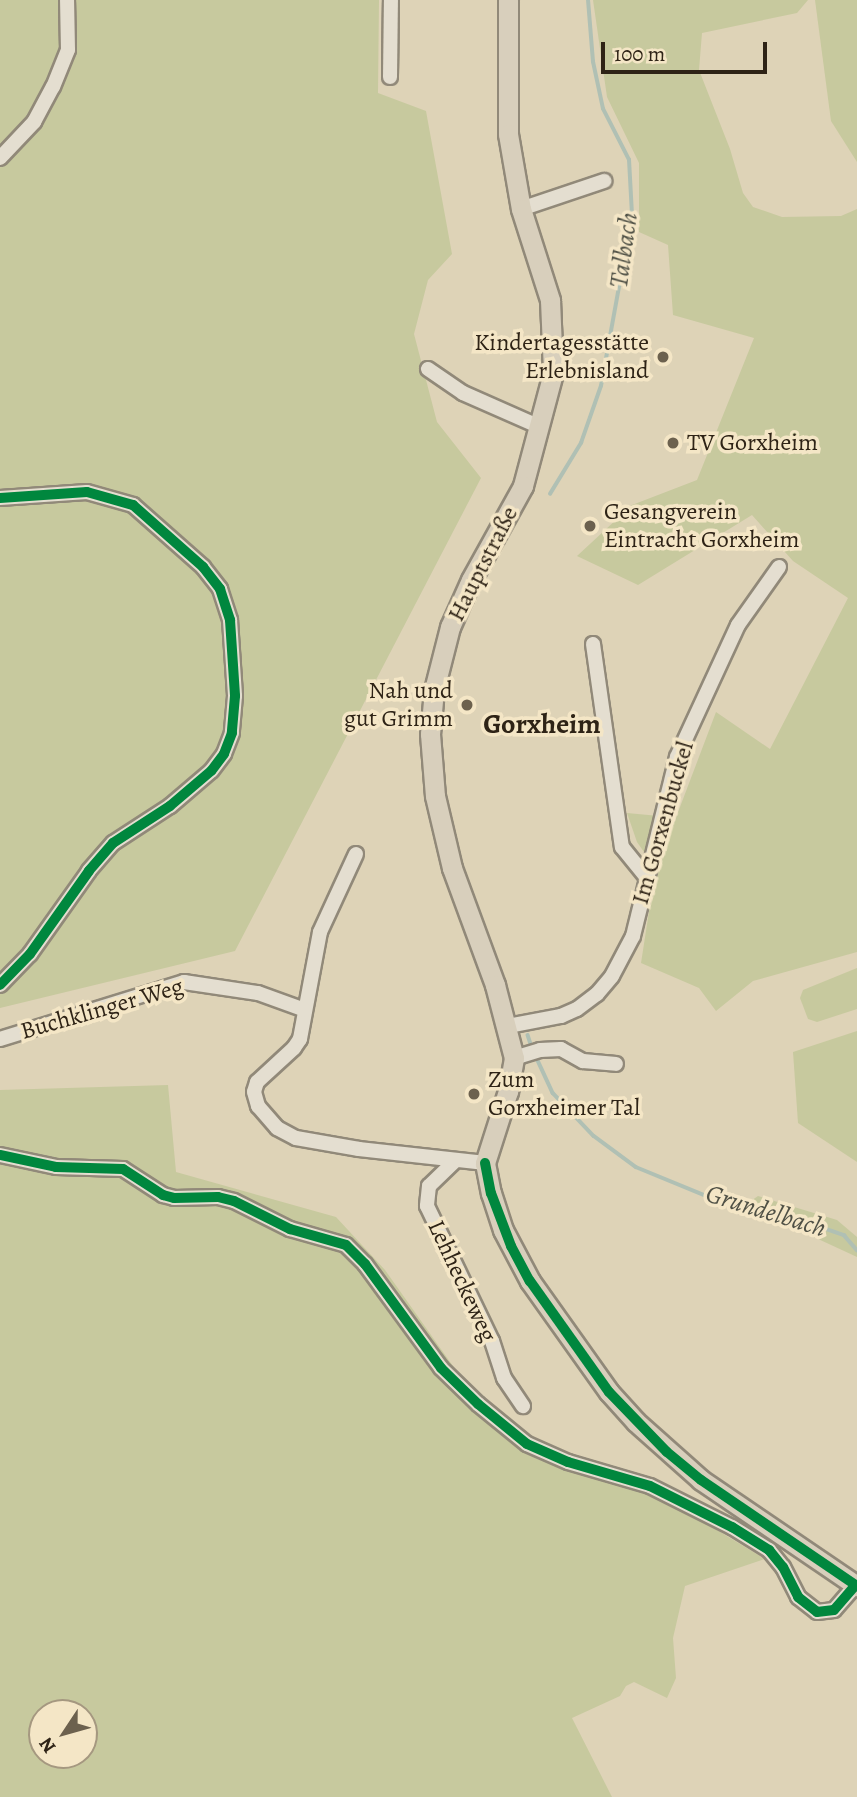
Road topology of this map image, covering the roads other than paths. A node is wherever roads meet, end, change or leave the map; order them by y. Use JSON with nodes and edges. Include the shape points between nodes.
{"nodes":[{"id":1,"x":67,"y":0,"type":"edge"},
{"id":2,"x":395,"y":0,"type":"edge"},
{"id":3,"x":508,"y":0,"type":"edge"},
{"id":4,"x":390,"y":77,"type":"dead end"},
{"id":5,"x":0,"y":158,"type":"edge"},
{"id":6,"x":604,"y":181,"type":"dead end"},
{"id":7,"x":521,"y":209,"type":"junction"},
{"id":8,"x":428,"y":369,"type":"dead end"},
{"id":9,"x":540,"y":427,"type":"junction"},
{"id":10,"x":0,"y":498,"type":"edge"},
{"id":11,"x":779,"y":567,"type":"dead end"},
{"id":12,"x":593,"y":644,"type":"dead end"},
{"id":13,"x":356,"y":854,"type":"dead end"},
{"id":14,"x":647,"y":878,"type":"junction"},
{"id":15,"x":0,"y":985,"type":"edge"},
{"id":16,"x":305,"y":1010,"type":"junction"},
{"id":17,"x":508,"y":1026,"type":"junction"},
{"id":18,"x":0,"y":1039,"type":"edge"},
{"id":19,"x":527,"y":1054,"type":"junction"},
{"id":20,"x":616,"y":1064,"type":"dead end"},
{"id":21,"x":0,"y":1155,"type":"edge"},
{"id":22,"x":455,"y":1161,"type":"junction"},
{"id":23,"x":485,"y":1163,"type":"junction"},
{"id":24,"x":523,"y":1406,"type":"dead end"},
{"id":25,"x":856,"y":1585,"type":"edge"}],
"edges":[{"from":1,"to":5,"type":"street","via":[[68,50],[53,87],[34,122]]},
{"from":2,"to":4,"type":"street"},
{"from":3,"to":7,"type":"main road","name":"Hauptstraße","via":[[508,134]]},
{"from":6,"to":7,"type":"street"},
{"from":7,"to":9,"type":"main road","name":"Hauptstraße","via":[[550,300],[554,334],[553,373]]},
{"from":8,"to":9,"type":"street","via":[[463,393]]},
{"from":9,"to":17,"type":"main road","name":"Hauptstraße","via":[[523,486],[450,627],[434,690],[430,734],[435,796],[452,869]]},
{"from":10,"to":15,"type":"street","via":[[87,492],[133,505],[203,567],[220,589],[230,620],[235,696],[232,733],[211,771],[170,806],[113,843],[18,969]]},
{"from":11,"to":14,"type":"street","name":"Im Gorxenbuckel","via":[[738,625],[677,757]]},
{"from":12,"to":14,"type":"street","via":[[622,847]]},
{"from":13,"to":16,"type":"street","via":[[320,932]]},
{"from":14,"to":17,"type":"street","name":"Im Gorxenbuckel","via":[[633,936],[597,994],[561,1016]]},
{"from":16,"to":18,"type":"street","name":"Buchklinger Weg","via":[[258,993],[184,982]]},
{"from":16,"to":22,"type":"street","via":[[297,1044],[257,1082],[255,1099],[266,1119],[296,1138],[318,1143]]},
{"from":17,"to":19,"type":"main road","name":"Hauptstraße"},
{"from":19,"to":20,"type":"street","via":[[561,1049],[583,1062]]},
{"from":19,"to":23,"type":"main road","name":"Hauptstraße","via":[[508,1091]]},
{"from":21,"to":25,"type":"street","via":[[56,1167],[123,1169],[163,1195],[234,1201],[290,1230],[346,1245],[441,1368],[527,1444],[650,1486],[732,1527],[776,1557],[798,1597],[811,1609],[834,1610]]},
{"from":22,"to":23,"type":"street"},
{"from":22,"to":24,"type":"street","name":"Lehheckeweg","via":[[429,1185],[426,1206],[492,1341],[504,1378]]},
{"from":23,"to":25,"type":"main road","via":[[511,1246],[530,1281],[609,1392],[701,1480]]}]}
